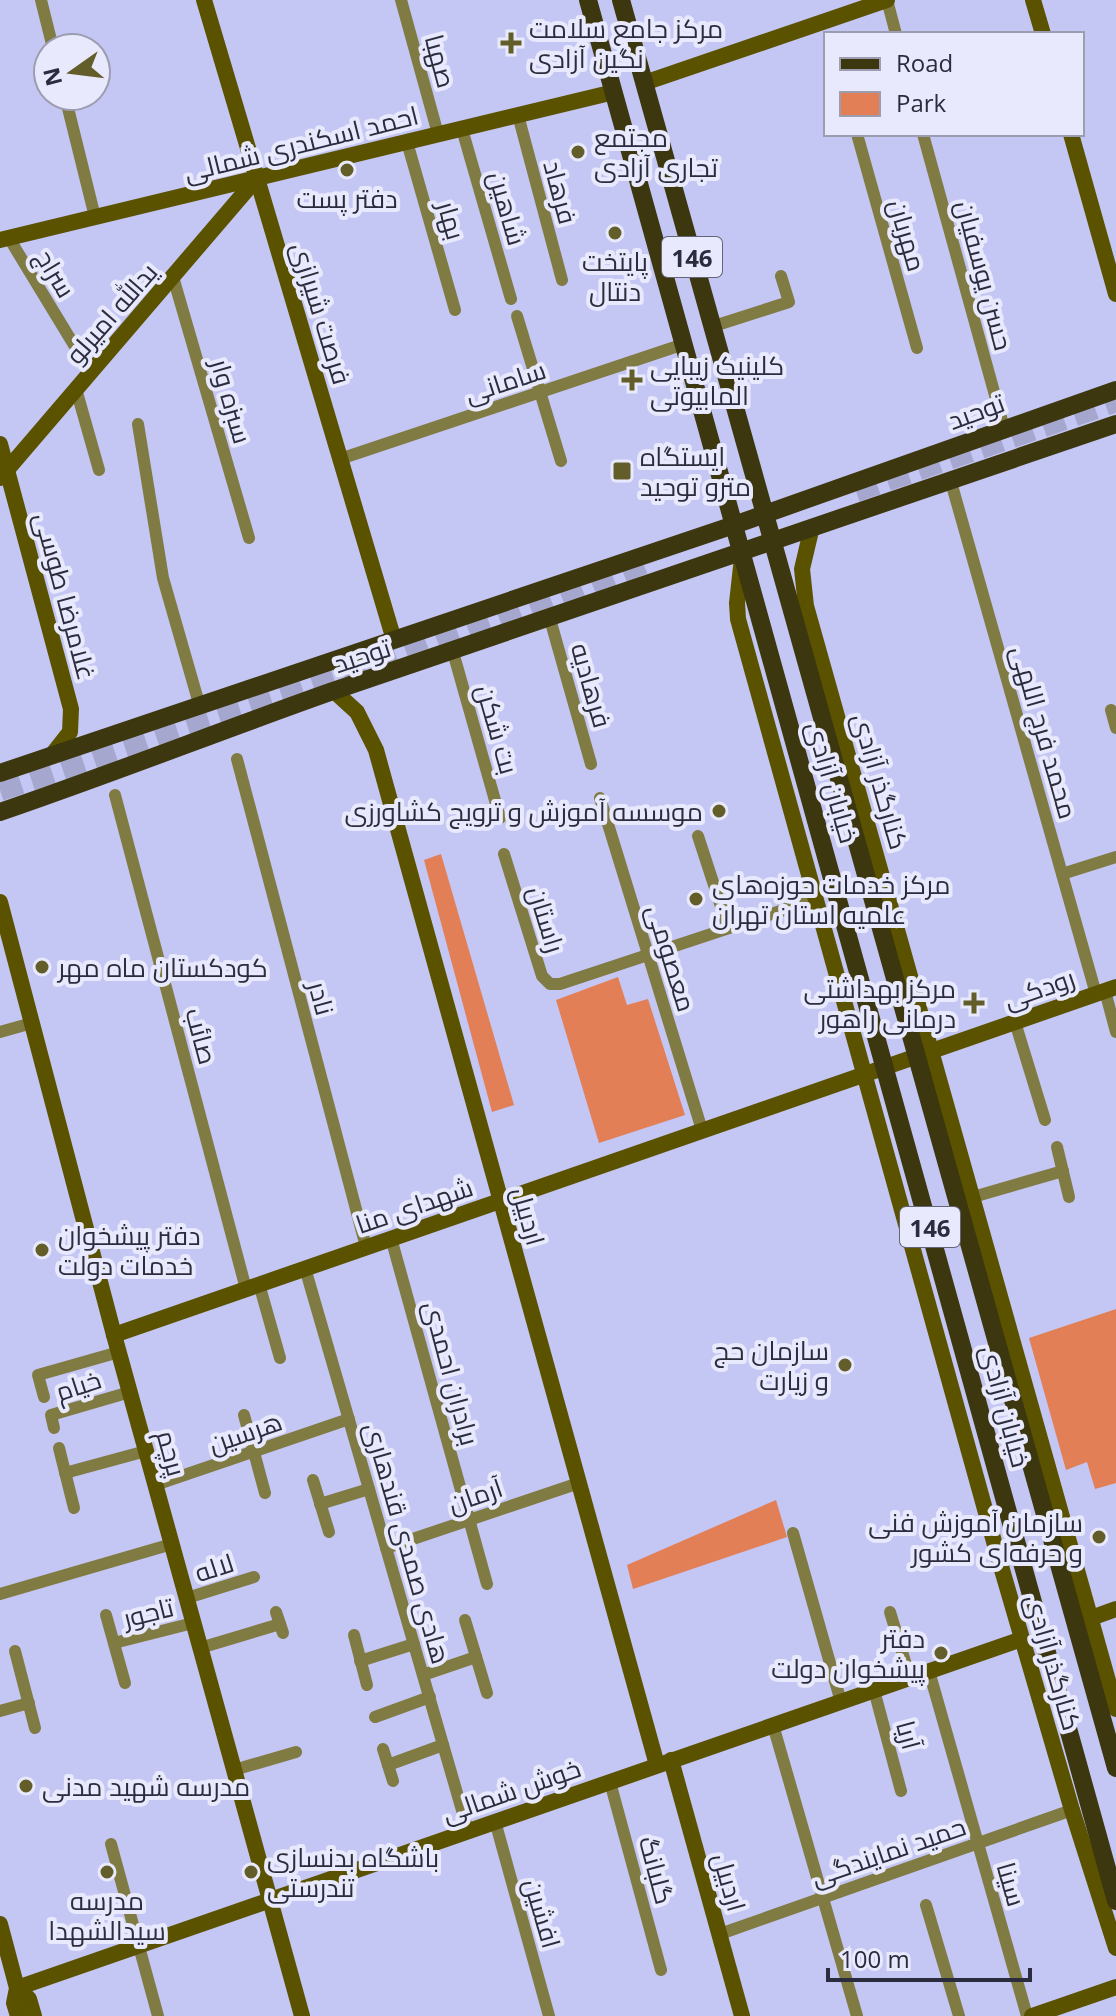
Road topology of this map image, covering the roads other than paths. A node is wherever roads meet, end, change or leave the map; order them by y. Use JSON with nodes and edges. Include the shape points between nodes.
{"nodes":[{"id":1,"x":41,"y":0,"type":"edge"},
{"id":2,"x":204,"y":0,"type":"edge"},
{"id":3,"x":401,"y":0,"type":"edge"},
{"id":4,"x":588,"y":0,"type":"edge"},
{"id":5,"x":887,"y":0,"type":"edge"},
{"id":6,"x":1033,"y":0,"type":"edge"},
{"id":7,"x":623,"y":1,"type":"edge"},
{"id":8,"x":826,"y":28,"type":"edge"},
{"id":9,"x":49,"y":32,"type":"edge"},
{"id":10,"x":895,"y":32,"type":"edge"},
{"id":11,"x":1042,"y":32,"type":"edge"},
{"id":12,"x":644,"y":83,"type":"junction"},
{"id":13,"x":614,"y":92,"type":"junction"},
{"id":14,"x":69,"y":112,"type":"edge"},
{"id":15,"x":518,"y":115,"type":"junction"},
{"id":16,"x":462,"y":129,"type":"junction"},
{"id":17,"x":438,"y":134,"type":"junction"},
{"id":18,"x":858,"y":136,"type":"edge"},
{"id":19,"x":924,"y":136,"type":"edge"},
{"id":20,"x":1072,"y":136,"type":"edge"},
{"id":21,"x":407,"y":142,"type":"junction"},
{"id":22,"x":249,"y":151,"type":"junction"},
{"id":23,"x":302,"y":167,"type":"junction"},
{"id":24,"x":257,"y":178,"type":"junction"},
{"id":25,"x":201,"y":192,"type":"junction"},
{"id":26,"x":95,"y":217,"type":"junction"},
{"id":27,"x":220,"y":222,"type":"junction"},
{"id":28,"x":4,"y":239,"type":"edge"},
{"id":29,"x":781,"y":276,"type":"dead end"},
{"id":30,"x":173,"y":277,"type":"junction"},
{"id":31,"x":562,"y":280,"type":"dead end"},
{"id":32,"x":1116,"y":294,"type":"edge"},
{"id":33,"x":511,"y":299,"type":"dead end"},
{"id":34,"x":455,"y":310,"type":"dead end"},
{"id":35,"x":517,"y":316,"type":"dead end"},
{"id":36,"x":711,"y":327,"type":"junction"},
{"id":37,"x":684,"y":344,"type":"junction"},
{"id":38,"x":917,"y":348,"type":"dead end"},
{"id":39,"x":91,"y":373,"type":"junction"},
{"id":40,"x":76,"y":389,"type":"junction"},
{"id":41,"x":1116,"y":390,"type":"edge"},
{"id":42,"x":540,"y":392,"type":"junction"},
{"id":43,"x":138,"y":424,"type":"dead end"},
{"id":44,"x":1116,"y":424,"type":"edge"},
{"id":45,"x":1004,"y":428,"type":"junction"},
{"id":46,"x":0,"y":444,"type":"edge"},
{"id":47,"x":340,"y":459,"type":"junction"},
{"id":48,"x":561,"y":461,"type":"dead end"},
{"id":49,"x":99,"y":470,"type":"dead end"},
{"id":50,"x":3,"y":474,"type":"edge"},
{"id":51,"x":951,"y":482,"type":"junction"},
{"id":52,"x":763,"y":514,"type":"junction"},
{"id":53,"x":734,"y":525,"type":"junction"},
{"id":54,"x":811,"y":531,"type":"junction"},
{"id":55,"x":249,"y":538,"type":"dead end"},
{"id":56,"x":772,"y":543,"type":"junction"},
{"id":57,"x":743,"y":553,"type":"junction"},
{"id":58,"x":806,"y":606,"type":"junction"},
{"id":59,"x":550,"y":619,"type":"junction"},
{"id":60,"x":394,"y":640,"type":"junction"},
{"id":61,"x":453,"y":652,"type":"junction"},
{"id":62,"x":403,"y":668,"type":"junction"},
{"id":63,"x":334,"y":691,"type":"junction"},
{"id":64,"x":200,"y":707,"type":"junction"},
{"id":65,"x":1111,"y":710,"type":"dead end"},
{"id":66,"x":1116,"y":728,"type":"edge"},
{"id":67,"x":51,"y":756,"type":"junction"},
{"id":68,"x":237,"y":759,"type":"dead end"},
{"id":69,"x":591,"y":764,"type":"dead end"},
{"id":70,"x":0,"y":773,"type":"edge"},
{"id":71,"x":115,"y":795,"type":"dead end"},
{"id":72,"x":600,"y":798,"type":"dead end"},
{"id":73,"x":0,"y":812,"type":"edge"},
{"id":74,"x":500,"y":818,"type":"dead end"},
{"id":75,"x":698,"y":836,"type":"dead end"},
{"id":76,"x":504,"y":854,"type":"dead end"},
{"id":77,"x":1116,"y":857,"type":"edge"},
{"id":78,"x":1062,"y":874,"type":"junction"},
{"id":79,"x":817,"y":899,"type":"junction"},
{"id":80,"x":0,"y":902,"type":"edge"},
{"id":81,"x":728,"y":928,"type":"junction"},
{"id":82,"x":648,"y":955,"type":"junction"},
{"id":83,"x":1106,"y":991,"type":"edge"},
{"id":84,"x":1015,"y":1022,"type":"junction"},
{"id":85,"x":32,"y":1023,"type":"junction"},
{"id":86,"x":0,"y":1032,"type":"edge"},
{"id":87,"x":1116,"y":1032,"type":"edge"},
{"id":88,"x":924,"y":1053,"type":"junction"},
{"id":89,"x":885,"y":1067,"type":"junction"},
{"id":90,"x":865,"y":1074,"type":"junction"},
{"id":91,"x":1045,"y":1120,"type":"dead end"},
{"id":92,"x":702,"y":1130,"type":"junction"},
{"id":93,"x":1057,"y":1147,"type":"dead end"},
{"id":94,"x":1063,"y":1171,"type":"junction"},
{"id":95,"x":973,"y":1197,"type":"junction"},
{"id":96,"x":1069,"y":1197,"type":"dead end"},
{"id":97,"x":500,"y":1201,"type":"junction"},
{"id":98,"x":391,"y":1238,"type":"junction"},
{"id":99,"x":366,"y":1247,"type":"junction"},
{"id":100,"x":305,"y":1268,"type":"junction"},
{"id":101,"x":253,"y":1287,"type":"junction"},
{"id":102,"x":114,"y":1335,"type":"junction"},
{"id":103,"x":119,"y":1352,"type":"junction"},
{"id":104,"x":280,"y":1358,"type":"dead end"},
{"id":105,"x":130,"y":1392,"type":"junction"},
{"id":106,"x":44,"y":1397,"type":"dead end"},
{"id":107,"x":244,"y":1415,"type":"dead end"},
{"id":108,"x":349,"y":1419,"type":"junction"},
{"id":109,"x":54,"y":1428,"type":"dead end"},
{"id":110,"x":59,"y":1448,"type":"dead end"},
{"id":111,"x":146,"y":1451,"type":"junction"},
{"id":112,"x":254,"y":1452,"type":"junction"},
{"id":113,"x":65,"y":1473,"type":"junction"},
{"id":114,"x":313,"y":1480,"type":"dead end"},
{"id":115,"x":579,"y":1483,"type":"junction"},
{"id":116,"x":155,"y":1485,"type":"junction"},
{"id":117,"x":369,"y":1489,"type":"junction"},
{"id":118,"x":265,"y":1493,"type":"dead end"},
{"id":119,"x":320,"y":1504,"type":"junction"},
{"id":120,"x":74,"y":1508,"type":"dead end"},
{"id":121,"x":469,"y":1520,"type":"junction"},
{"id":122,"x":329,"y":1532,"type":"dead end"},
{"id":123,"x":793,"y":1533,"type":"dead end"},
{"id":124,"x":172,"y":1544,"type":"junction"},
{"id":125,"x":386,"y":1548,"type":"junction"},
{"id":126,"x":254,"y":1577,"type":"dead end"},
{"id":127,"x":487,"y":1584,"type":"dead end"},
{"id":128,"x":0,"y":1594,"type":"edge"},
{"id":129,"x":187,"y":1598,"type":"junction"},
{"id":130,"x":1116,"y":1609,"type":"edge"},
{"id":131,"x":890,"y":1612,"type":"dead end"},
{"id":132,"x":106,"y":1615,"type":"dead end"},
{"id":133,"x":1091,"y":1618,"type":"junction"},
{"id":134,"x":465,"y":1620,"type":"dead end"},
{"id":135,"x":193,"y":1623,"type":"junction"},
{"id":136,"x":280,"y":1623,"type":"dead end"},
{"id":137,"x":354,"y":1635,"type":"dead end"},
{"id":138,"x":1022,"y":1639,"type":"junction"},
{"id":139,"x":114,"y":1643,"type":"junction"},
{"id":140,"x":414,"y":1644,"type":"junction"},
{"id":141,"x":200,"y":1648,"type":"junction"},
{"id":142,"x":15,"y":1651,"type":"dead end"},
{"id":143,"x":476,"y":1657,"type":"junction"},
{"id":144,"x":360,"y":1661,"type":"junction"},
{"id":145,"x":929,"y":1671,"type":"junction"},
{"id":146,"x":423,"y":1675,"type":"junction"},
{"id":147,"x":910,"y":1678,"type":"junction"},
{"id":148,"x":125,"y":1683,"type":"dead end"},
{"id":149,"x":367,"y":1685,"type":"dead end"},
{"id":150,"x":874,"y":1690,"type":"junction"},
{"id":151,"x":487,"y":1693,"type":"dead end"},
{"id":152,"x":430,"y":1697,"type":"junction"},
{"id":153,"x":841,"y":1702,"type":"junction"},
{"id":154,"x":29,"y":1703,"type":"junction"},
{"id":155,"x":1116,"y":1709,"type":"edge"},
{"id":156,"x":0,"y":1711,"type":"edge"},
{"id":157,"x":375,"y":1717,"type":"dead end"},
{"id":158,"x":773,"y":1725,"type":"junction"},
{"id":159,"x":35,"y":1728,"type":"dead end"},
{"id":160,"x":443,"y":1745,"type":"junction"},
{"id":161,"x":383,"y":1749,"type":"dead end"},
{"id":162,"x":296,"y":1752,"type":"dead end"},
{"id":163,"x":665,"y":1763,"type":"junction"},
{"id":164,"x":388,"y":1765,"type":"junction"},
{"id":165,"x":1116,"y":1768,"type":"edge"},
{"id":166,"x":234,"y":1770,"type":"junction"},
{"id":167,"x":393,"y":1781,"type":"dead end"},
{"id":168,"x":610,"y":1782,"type":"junction"},
{"id":169,"x":901,"y":1791,"type":"dead end"},
{"id":170,"x":1072,"y":1810,"type":"junction"},
{"id":171,"x":495,"y":1821,"type":"junction"},
{"id":172,"x":468,"y":1831,"type":"junction"},
{"id":173,"x":977,"y":1843,"type":"junction"},
{"id":174,"x":111,"y":1844,"type":"dead end"},
{"id":175,"x":822,"y":1897,"type":"junction"},
{"id":176,"x":269,"y":1899,"type":"junction"},
{"id":177,"x":1116,"y":1901,"type":"edge"},
{"id":178,"x":926,"y":1905,"type":"dead end"},
{"id":179,"x":0,"y":1924,"type":"edge"},
{"id":180,"x":720,"y":1934,"type":"junction"},
{"id":181,"x":138,"y":1945,"type":"junction"},
{"id":182,"x":1116,"y":1948,"type":"edge"},
{"id":183,"x":661,"y":1970,"type":"dead end"},
{"id":184,"x":1116,"y":1987,"type":"edge"},
{"id":185,"x":17,"y":1988,"type":"junction"},
{"id":186,"x":18,"y":2016,"type":"edge"},
{"id":187,"x":34,"y":2016,"type":"edge"},
{"id":188,"x":158,"y":2016,"type":"edge"},
{"id":189,"x":302,"y":2016,"type":"edge"},
{"id":190,"x":549,"y":2016,"type":"edge"},
{"id":191,"x":742,"y":2016,"type":"edge"},
{"id":192,"x":857,"y":2016,"type":"edge"},
{"id":193,"x":959,"y":2016,"type":"edge"},
{"id":194,"x":1029,"y":2016,"type":"edge"}],
"edges":[{"from":1,"to":9,"type":"street"},
{"from":2,"to":22,"type":"main road","name":"فرصت شیرازی"},
{"from":3,"to":17,"type":"street","name":"صهبا"},
{"from":4,"to":13,"type":"main road","name":"خیابان آزادی","number":"146"},
{"from":5,"to":8,"type":"main road"},
{"from":5,"to":10,"type":"street"},
{"from":6,"to":11,"type":"main road"},
{"from":7,"to":12,"type":"main road","name":"خیابان آزادی","number":"146"},
{"from":8,"to":12,"type":"main road"},
{"from":12,"to":13,"type":"main road"},
{"from":12,"to":36,"type":"main road","name":"خیابان آزادی","number":"146"},
{"from":13,"to":15,"type":"main road","name":"احمد اسکندری شمالی"},
{"from":13,"to":37,"type":"main road","name":"خیابان آزادی","number":"146"},
{"from":14,"to":26,"type":"street"},
{"from":15,"to":16,"type":"main road","name":"احمد اسکندری شمالی"},
{"from":15,"to":31,"type":"street","name":"فرهاد"},
{"from":16,"to":17,"type":"main road","name":"احمد اسکندری شمالی"},
{"from":16,"to":33,"type":"street","name":"شاهین"},
{"from":17,"to":21,"type":"main road","name":"احمد اسکندری شمالی"},
{"from":18,"to":38,"type":"street","name":"مهربان"},
{"from":19,"to":45,"type":"street","name":"حسن یوسفیان"},
{"from":20,"to":32,"type":"main road"},
{"from":21,"to":23,"type":"main road","name":"احمد اسکندری شمالی"},
{"from":21,"to":34,"type":"street","name":"بهار"},
{"from":22,"to":23,"type":"main road","via":[[270,167]]},
{"from":22,"to":24,"type":"main road","name":"فرصت شیرازی"},
{"from":23,"to":24,"type":"main road","name":"احمد اسکندری شمالی"},
{"from":24,"to":25,"type":"main road","name":"احمد اسکندری شمالی"},
{"from":24,"to":27,"type":"main road","name":"یدالله امیرلو"},
{"from":24,"to":47,"type":"main road","name":"فرصت شیرازی"},
{"from":25,"to":26,"type":"main road","name":"احمد اسکندری شمالی"},
{"from":25,"to":27,"type":"main road","via":[[219,198]]},
{"from":26,"to":28,"type":"main road","name":"احمد اسکندری شمالی"},
{"from":27,"to":30,"type":"main road","name":"یدالله امیرلو"},
{"from":28,"to":39,"type":"street","name":"سراج"},
{"from":29,"to":36,"type":"street","via":[[789,302]]},
{"from":30,"to":39,"type":"main road","name":"یدالله امیرلو"},
{"from":30,"to":55,"type":"street","name":"سبزه‌ وار"},
{"from":35,"to":42,"type":"street"},
{"from":36,"to":52,"type":"main road","name":"خیابان آزادی","number":"146"},
{"from":37,"to":42,"type":"street","name":"سامانی"},
{"from":37,"to":53,"type":"main road","name":"خیابان آزادی","number":"146"},
{"from":39,"to":40,"type":"main road","name":"یدالله امیرلو"},
{"from":40,"to":49,"type":"street"},
{"from":40,"to":50,"type":"main road","name":"یدالله امیرلو"},
{"from":41,"to":45,"type":"main road","name":"توحید"},
{"from":42,"to":47,"type":"street","name":"سامانی"},
{"from":42,"to":48,"type":"street"},
{"from":43,"to":64,"type":"street","via":[[163,578]]},
{"from":44,"to":51,"type":"main road"},
{"from":45,"to":52,"type":"main road","name":"توحید"},
{"from":46,"to":50,"type":"main road","name":"غلامرضا طوسی"},
{"from":47,"to":60,"type":"main road","name":"فرصت شیرازی"},
{"from":50,"to":67,"type":"main road","name":"غلامرضا طوسی","via":[[71,709],[70,732]]},
{"from":51,"to":54,"type":"main road"},
{"from":51,"to":78,"type":"street","name":"محمد فرج اللهی"},
{"from":52,"to":53,"type":"main road","name":"توحید"},
{"from":52,"to":56,"type":"main road","name":"خیابان آزادی","number":"146"},
{"from":53,"to":57,"type":"main road","name":"خیابان آزادی","number":"146"},
{"from":53,"to":60,"type":"main road","name":"توحید"},
{"from":54,"to":56,"type":"main road"},
{"from":54,"to":58,"type":"main road","via":[[802,569]]},
{"from":56,"to":57,"type":"main road","name":"توحید"},
{"from":56,"to":58,"type":"main road"},
{"from":56,"to":88,"type":"main road","name":"خیابان آزادی","number":"146"},
{"from":57,"to":59,"type":"main road","name":"توحید"},
{"from":57,"to":79,"type":"main road","name":"کنارگذر آزادی","via":[[738,619]]},
{"from":57,"to":89,"type":"main road","name":"خیابان آزادی","number":"146"},
{"from":58,"to":88,"type":"main road","name":"کنارگذر آزادی"},
{"from":59,"to":61,"type":"main road","name":"توحید"},
{"from":59,"to":69,"type":"street","name":"فرهادیه"},
{"from":60,"to":62,"type":"main road"},
{"from":60,"to":64,"type":"main road","name":"توحید"},
{"from":61,"to":62,"type":"main road","name":"توحید"},
{"from":61,"to":74,"type":"street","name":"بت شکن"},
{"from":62,"to":63,"type":"main road","name":"توحید"},
{"from":63,"to":73,"type":"main road","name":"توحید"},
{"from":63,"to":97,"type":"main road","name":"اردبیل","via":[[357,712],[376,750]]},
{"from":64,"to":67,"type":"main road","name":"توحید"},
{"from":65,"to":66,"type":"street"},
{"from":67,"to":70,"type":"main road","name":"توحید"},
{"from":68,"to":99,"type":"street","name":"نادر"},
{"from":71,"to":101,"type":"street","name":"صائب"},
{"from":72,"to":82,"type":"street","name":"معصومی"},
{"from":75,"to":81,"type":"street"},
{"from":76,"to":82,"type":"street","name":"راستان","via":[[542,976],[550,984]]},
{"from":77,"to":78,"type":"street"},
{"from":78,"to":83,"type":"street","name":"محمد فرج اللهی"},
{"from":79,"to":81,"type":"street"},
{"from":79,"to":90,"type":"main road","name":"کنارگذر آزادی"},
{"from":80,"to":85,"type":"main road","name":"پرچم"},
{"from":81,"to":82,"type":"street"},
{"from":82,"to":92,"type":"street","name":"معصومی"},
{"from":83,"to":84,"type":"main road","name":"رودکی"},
{"from":83,"to":87,"type":"street","name":"محمد فرج اللهی"},
{"from":84,"to":88,"type":"main road","name":"رودکی"},
{"from":84,"to":91,"type":"street"},
{"from":85,"to":86,"type":"street"},
{"from":85,"to":102,"type":"main road","name":"پرچم"},
{"from":88,"to":89,"type":"main road","name":"رودکی"},
{"from":88,"to":95,"type":"main road","name":"کنارگذر آزادی"},
{"from":88,"to":165,"type":"main road","name":"خیابان آزادی","number":"146"},
{"from":89,"to":90,"type":"main road","name":"رودکی"},
{"from":89,"to":177,"type":"main road","name":"خیابان آزادی","number":"146"},
{"from":90,"to":92,"type":"main road","name":"شهدای منا"},
{"from":90,"to":138,"type":"main road","name":"کنارگذر آزادی"},
{"from":92,"to":97,"type":"main road","name":"شهدای منا"},
{"from":93,"to":94,"type":"street"},
{"from":94,"to":95,"type":"street"},
{"from":94,"to":96,"type":"street"},
{"from":95,"to":133,"type":"main road","name":"کنارگذر آزادی"},
{"from":97,"to":98,"type":"main road","name":"شهدای منا"},
{"from":97,"to":115,"type":"main road","name":"اردبیل"},
{"from":98,"to":99,"type":"main road","name":"شهدای منا"},
{"from":98,"to":121,"type":"street","name":"برادران احمدی"},
{"from":99,"to":100,"type":"main road","name":"شهدای منا"},
{"from":100,"to":101,"type":"main road","name":"شهدای منا"},
{"from":100,"to":108,"type":"street","name":"هادی صمدی قندهاری"},
{"from":101,"to":102,"type":"main road","name":"شهدای منا"},
{"from":101,"to":104,"type":"street","name":"صائب"},
{"from":102,"to":103,"type":"main road","name":"پرچم"},
{"from":103,"to":105,"type":"main road","name":"پرچم"},
{"from":103,"to":106,"type":"street","via":[[38,1375]]},
{"from":105,"to":109,"type":"street","name":"خیام","via":[[51,1415]]},
{"from":105,"to":111,"type":"main road","name":"پرچم"},
{"from":107,"to":112,"type":"street"},
{"from":108,"to":112,"type":"street","name":"هرسین"},
{"from":108,"to":117,"type":"street","name":"هادی صمدی قندهاری"},
{"from":110,"to":113,"type":"street"},
{"from":111,"to":113,"type":"street"},
{"from":111,"to":116,"type":"main road","name":"پرچم"},
{"from":112,"to":116,"type":"street","name":"هرسین"},
{"from":112,"to":118,"type":"street"},
{"from":113,"to":120,"type":"street"},
{"from":114,"to":119,"type":"street"},
{"from":115,"to":121,"type":"street","name":"آرمان"},
{"from":115,"to":163,"type":"main road","name":"اردبیل"},
{"from":116,"to":124,"type":"main road","name":"پرچم"},
{"from":117,"to":119,"type":"street"},
{"from":117,"to":125,"type":"street","name":"هادی صمدی قندهاری"},
{"from":119,"to":122,"type":"street"},
{"from":121,"to":125,"type":"street","name":"آرمان"},
{"from":121,"to":127,"type":"street","name":"برادران احمدی"},
{"from":123,"to":153,"type":"street"},
{"from":124,"to":128,"type":"street"},
{"from":124,"to":129,"type":"main road","name":"پرچم"},
{"from":125,"to":140,"type":"street","name":"هادی صمدی قندهاری"},
{"from":126,"to":129,"type":"street","name":"لاله"},
{"from":129,"to":135,"type":"main road","name":"پرچم"},
{"from":130,"to":133,"type":"main road"},
{"from":131,"to":147,"type":"street"},
{"from":132,"to":139,"type":"street"},
{"from":133,"to":155,"type":"main road","name":"کنارگذر آزادی"},
{"from":134,"to":143,"type":"street"},
{"from":135,"to":139,"type":"street","name":"تاجور"},
{"from":135,"to":141,"type":"main road","name":"پرچم"},
{"from":136,"to":141,"type":"street"},
{"from":137,"to":144,"type":"street"},
{"from":138,"to":145,"type":"main road","name":"خوش شمالی"},
{"from":138,"to":170,"type":"main road","name":"کنارگذر آزادی"},
{"from":139,"to":148,"type":"street"},
{"from":140,"to":144,"type":"street"},
{"from":140,"to":146,"type":"street","name":"هادی صمدی قندهاری"},
{"from":141,"to":166,"type":"main road","name":"پرچم"},
{"from":142,"to":154,"type":"street"},
{"from":143,"to":146,"type":"street"},
{"from":143,"to":151,"type":"street"},
{"from":144,"to":149,"type":"street"},
{"from":145,"to":147,"type":"main road","name":"خوش شمالی"},
{"from":145,"to":173,"type":"street","name":"سینا"},
{"from":146,"to":152,"type":"street","name":"هادی صمدی قندهاری"},
{"from":147,"to":150,"type":"main road","name":"خوش شمالی"},
{"from":150,"to":153,"type":"main road","name":"خوش شمالی"},
{"from":150,"to":169,"type":"street","name":"آریا"},
{"from":152,"to":157,"type":"street"},
{"from":152,"to":160,"type":"street","name":"هادی صمدی قندهاری"},
{"from":153,"to":158,"type":"main road","name":"خوش شمالی"},
{"from":154,"to":156,"type":"street"},
{"from":154,"to":159,"type":"street"},
{"from":158,"to":163,"type":"main road","name":"خوش شمالی"},
{"from":158,"to":175,"type":"street"},
{"from":160,"to":164,"type":"street"},
{"from":160,"to":172,"type":"street","name":"هادی صمدی قندهاری"},
{"from":161,"to":164,"type":"street"},
{"from":162,"to":166,"type":"street"},
{"from":163,"to":168,"type":"main road","name":"خوش شمالی"},
{"from":163,"to":180,"type":"main road","name":"اردبیل"},
{"from":164,"to":167,"type":"street"},
{"from":166,"to":176,"type":"main road","name":"پرچم"},
{"from":168,"to":171,"type":"main road","name":"خوش شمالی"},
{"from":168,"to":183,"type":"street","name":"گلبانگ"},
{"from":170,"to":173,"type":"street","name":"حمید نمایندگی"},
{"from":170,"to":182,"type":"main road","name":"کنارگذر آزادی"},
{"from":171,"to":172,"type":"main road","name":"خوش شمالی"},
{"from":171,"to":190,"type":"street","name":"افشین"},
{"from":172,"to":176,"type":"main road","name":"خوش شمالی"},
{"from":173,"to":175,"type":"street","name":"حمید نمایندگی"},
{"from":173,"to":194,"type":"street","name":"سینا"},
{"from":174,"to":181,"type":"street"},
{"from":175,"to":180,"type":"street","name":"حمید نمایندگی"},
{"from":175,"to":192,"type":"street"},
{"from":176,"to":181,"type":"main road","name":"خوش شمالی"},
{"from":176,"to":189,"type":"main road","name":"پرچم"},
{"from":178,"to":193,"type":"street"},
{"from":179,"to":185,"type":"main road"},
{"from":180,"to":191,"type":"main road","name":"اردبیل"},
{"from":181,"to":185,"type":"main road","name":"خوش شمالی"},
{"from":181,"to":188,"type":"street"},
{"from":184,"to":194,"type":"main road"},
{"from":185,"to":186,"type":"main road"},
{"from":185,"to":187,"type":"main road","via":[[29,1999]]}]}
